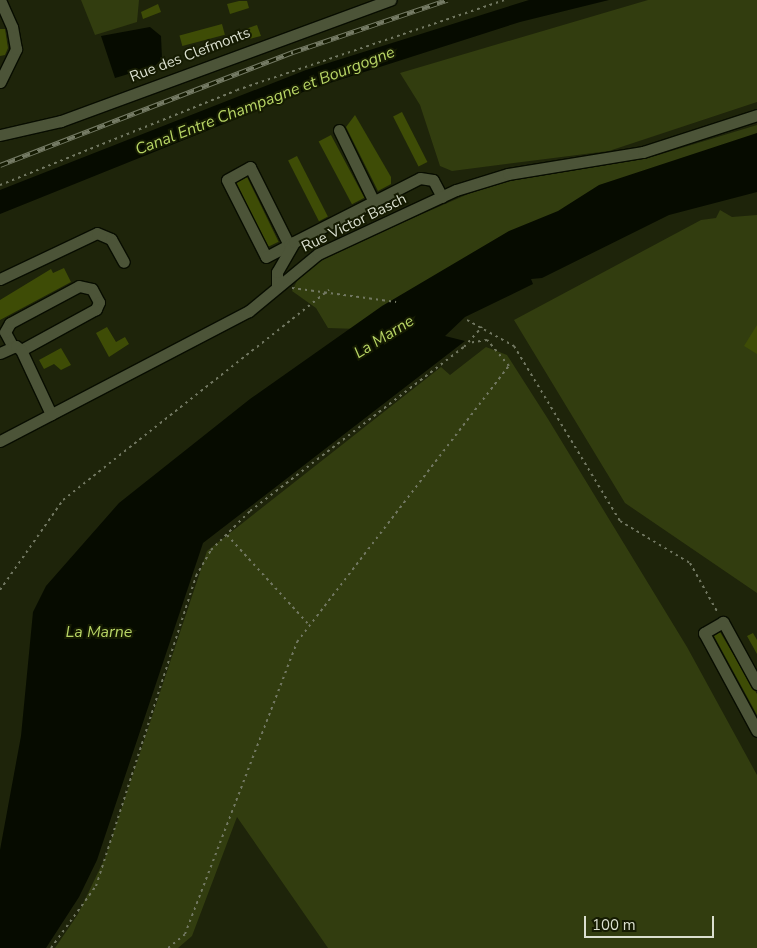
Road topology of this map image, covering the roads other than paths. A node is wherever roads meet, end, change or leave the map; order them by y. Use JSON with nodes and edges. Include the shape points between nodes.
{"nodes":[{"id":1,"x":0,"y":0,"type":"edge"},
{"id":2,"x":390,"y":0,"type":"edge"},
{"id":3,"x":0,"y":80,"type":"edge"},
{"id":4,"x":757,"y":114,"type":"edge"},
{"id":5,"x":338,"y":130,"type":"dead end"},
{"id":6,"x":0,"y":135,"type":"edge"},
{"id":7,"x":442,"y":196,"type":"junction"},
{"id":8,"x":374,"y":202,"type":"junction"},
{"id":9,"x":292,"y":243,"type":"junction"},
{"id":10,"x":124,"y":262,"type":"dead end"},
{"id":11,"x":0,"y":279,"type":"edge"},
{"id":12,"x":277,"y":287,"type":"junction"},
{"id":13,"x":17,"y":349,"type":"junction"},
{"id":14,"x":0,"y":353,"type":"edge"},
{"id":15,"x":51,"y":414,"type":"junction"},
{"id":16,"x":0,"y":441,"type":"edge"},
{"id":17,"x":757,"y":684,"type":"edge"},
{"id":18,"x":757,"y":731,"type":"edge"}],
"edges":[{"from":1,"to":3,"type":"street","via":[[16,49]]},
{"from":2,"to":6,"type":"street","name":"Rue des Clefmonts","via":[[61,121]]},
{"from":4,"to":7,"type":"street","name":"Rue Victor Basch","via":[[643,152],[492,177]]},
{"from":5,"to":8,"type":"street"},
{"from":7,"to":8,"type":"street","via":[[426,177]]},
{"from":7,"to":12,"type":"street","name":"Rue Victor Basch","via":[[318,254]]},
{"from":8,"to":9,"type":"street"},
{"from":9,"to":9,"type":"street","via":[[250,167],[227,180],[266,256]]},
{"from":9,"to":12,"type":"street","via":[[277,272]]},
{"from":10,"to":11,"type":"street","via":[[111,239],[97,233]]},
{"from":12,"to":15,"type":"street","name":"Rue Victor Basch","via":[[249,312]]},
{"from":13,"to":13,"type":"street","via":[[96,309],[99,302],[92,289],[79,286],[10,323],[5,332]]},
{"from":13,"to":14,"type":"street"},
{"from":13,"to":15,"type":"street"},
{"from":15,"to":16,"type":"street","name":"Rue Victor Basch"},
{"from":17,"to":18,"type":"street","via":[[723,622],[704,633]]}]}
